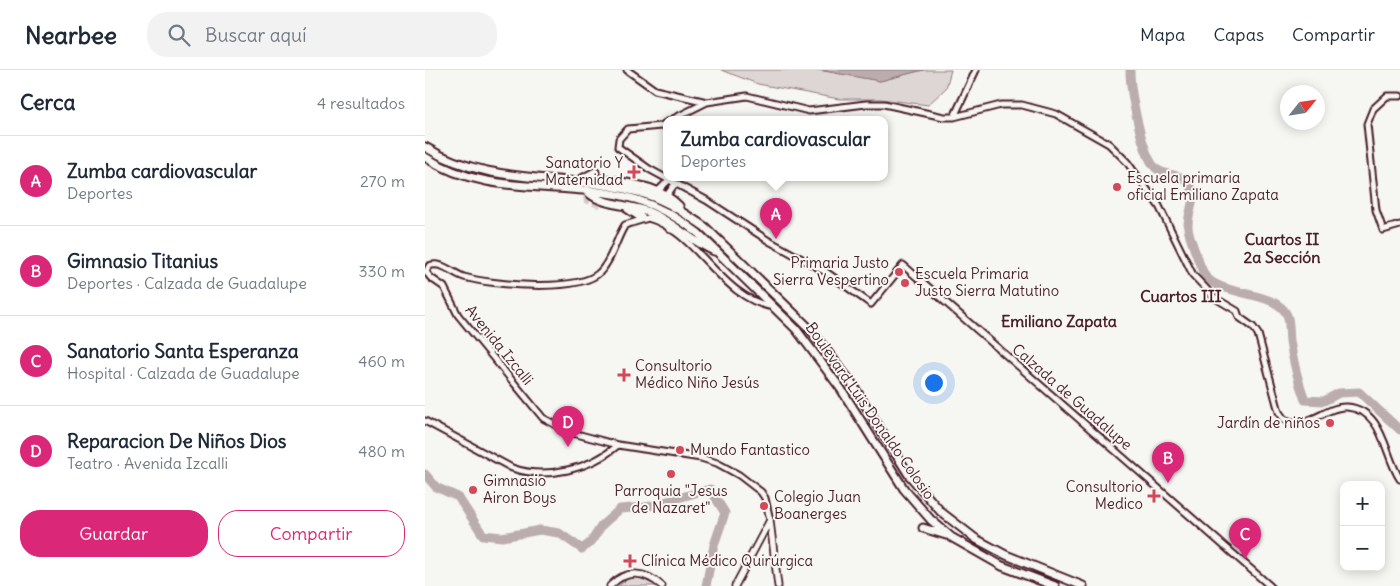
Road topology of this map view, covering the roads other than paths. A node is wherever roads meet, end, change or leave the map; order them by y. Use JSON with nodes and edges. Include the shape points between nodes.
{"nodes":[{"id":1,"x":627,"y":70,"type":"edge"},
{"id":2,"x":976,"y":70,"type":"edge"},
{"id":3,"x":1400,"y":96,"type":"edge"},
{"id":4,"x":707,"y":102,"type":"junction"},
{"id":5,"x":679,"y":116,"type":"edge"},
{"id":6,"x":954,"y":117,"type":"junction"},
{"id":7,"x":663,"y":125,"type":"edge"},
{"id":8,"x":425,"y":147,"type":"edge"},
{"id":9,"x":425,"y":157,"type":"edge"},
{"id":10,"x":595,"y":172,"type":"dead end"},
{"id":11,"x":663,"y":177,"type":"edge"},
{"id":12,"x":603,"y":179,"type":"dead end"},
{"id":13,"x":668,"y":181,"type":"edge"},
{"id":14,"x":670,"y":181,"type":"edge"},
{"id":15,"x":577,"y":182,"type":"junction"},
{"id":16,"x":675,"y":184,"type":"junction"},
{"id":17,"x":658,"y":191,"type":"junction"},
{"id":18,"x":589,"y":192,"type":"junction"},
{"id":19,"x":667,"y":195,"type":"junction"},
{"id":20,"x":600,"y":206,"type":"dead end"},
{"id":21,"x":686,"y":214,"type":"junction"},
{"id":22,"x":643,"y":218,"type":"junction"},
{"id":23,"x":1400,"y":225,"type":"edge"},
{"id":24,"x":669,"y":229,"type":"junction"},
{"id":25,"x":683,"y":233,"type":"junction"},
{"id":26,"x":719,"y":253,"type":"junction"},
{"id":27,"x":776,"y":307,"type":"junction"},
{"id":28,"x":851,"y":382,"type":"junction"},
{"id":29,"x":841,"y":389,"type":"junction"},
{"id":30,"x":425,"y":421,"type":"edge"},
{"id":31,"x":887,"y":438,"type":"junction"},
{"id":32,"x":618,"y":445,"type":"junction"},
{"id":33,"x":878,"y":446,"type":"junction"},
{"id":34,"x":1400,"y":478,"type":"edge"},
{"id":35,"x":769,"y":520,"type":"junction"},
{"id":36,"x":923,"y":528,"type":"dead end"},
{"id":37,"x":951,"y":537,"type":"junction"},
{"id":38,"x":610,"y":586,"type":"edge"},
{"id":39,"x":662,"y":586,"type":"edge"},
{"id":40,"x":735,"y":586,"type":"edge"},
{"id":41,"x":778,"y":586,"type":"edge"},
{"id":42,"x":1055,"y":586,"type":"edge"},
{"id":43,"x":1083,"y":586,"type":"edge"},
{"id":44,"x":1270,"y":586,"type":"edge"}],
"edges":[{"from":1,"to":4,"type":"street","via":[[655,90]]},
{"from":2,"to":6,"type":"street"},
{"from":3,"to":23,"type":"street","via":[[1387,96],[1373,109],[1367,124],[1377,210],[1383,230]]},
{"from":4,"to":5,"type":"street"},
{"from":4,"to":6,"type":"street","via":[[747,96],[809,111],[884,104]]},
{"from":6,"to":34,"type":"street","via":[[1001,105],[1022,105],[1056,114],[1117,150],[1159,206],[1193,274],[1215,298],[1237,310],[1239,317],[1256,330],[1284,420],[1307,421],[1341,408],[1362,412],[1377,428]]},
{"from":7,"to":11,"type":"street","via":[[632,127],[619,139],[620,149]]},
{"from":8,"to":15,"type":"highway","name":"Boulevard Luis Donaldo Colosio","via":[[476,170],[505,176]]},
{"from":9,"to":18,"type":"highway","name":"Boulevard Luis Donaldo Colosio","via":[[474,179]]},
{"from":10,"to":15,"type":"highway"},
{"from":12,"to":17,"type":"highway"},
{"from":13,"to":17,"type":"street"},
{"from":14,"to":16,"type":"street"},
{"from":15,"to":21,"type":"highway","name":"Boulevard Luis Donaldo Colosio","via":[[642,193]]},
{"from":16,"to":19,"type":"street"},
{"from":16,"to":44,"type":"street","name":"Calzada de Guadalupe","via":[[769,242],[826,272],[871,304],[903,265]]},
{"from":17,"to":19,"type":"highway"},
{"from":18,"to":25,"type":"highway","via":[[597,200],[651,213]]},
{"from":18,"to":26,"type":"highway","name":"Boulevard Luis Donaldo Colosio","via":[[638,200],[665,211],[698,233]]},
{"from":19,"to":21,"type":"highway"},
{"from":20,"to":22,"type":"highway","via":[[625,208]]},
{"from":21,"to":28,"type":"highway","name":"Boulevard Luis Donaldo Colosio","via":[[705,227],[804,322]]},
{"from":22,"to":24,"type":"street","via":[[655,220]]},
{"from":22,"to":32,"type":"street","name":"Avenida Izcalli","via":[[625,225],[604,267],[591,279],[558,284],[490,284],[440,265],[429,266],[426,272],[443,287],[458,315],[543,418],[569,432]]},
{"from":24,"to":25,"type":"main road"},
{"from":24,"to":27,"type":"street","via":[[744,296]]},
{"from":25,"to":26,"type":"highway"},
{"from":26,"to":27,"type":"highway","name":"Boulevard Luis Donaldo Colosio"},
{"from":27,"to":29,"type":"highway","name":"Boulevard Luis Donaldo Colosio"},
{"from":28,"to":29,"type":"highway","via":[[865,406],[864,410],[858,410]]},
{"from":28,"to":31,"type":"highway","name":"Boulevard Luis Donaldo Colosio"},
{"from":29,"to":33,"type":"highway","name":"Boulevard Luis Donaldo Colosio"},
{"from":30,"to":32,"type":"street","via":[[511,468],[537,474],[596,461]]},
{"from":31,"to":33,"type":"highway","via":[[873,419],[867,420]]},
{"from":31,"to":43,"type":"highway","name":"Boulevard Luis Donaldo Colosio","via":[[909,475],[941,512],[962,530],[1006,555]]},
{"from":32,"to":35,"type":"street","via":[[717,463],[761,492]]},
{"from":33,"to":37,"type":"highway","name":"Boulevard Luis Donaldo Colosio","via":[[905,489],[931,520]]},
{"from":35,"to":40,"type":"main road"},
{"from":35,"to":41,"type":"main road"},
{"from":36,"to":37,"type":"highway"},
{"from":37,"to":42,"type":"highway","name":"Boulevard Luis Donaldo Colosio","via":[[1002,566]]},
{"from":38,"to":39,"type":"main road","via":[[624,574],[641,573]]}]}
